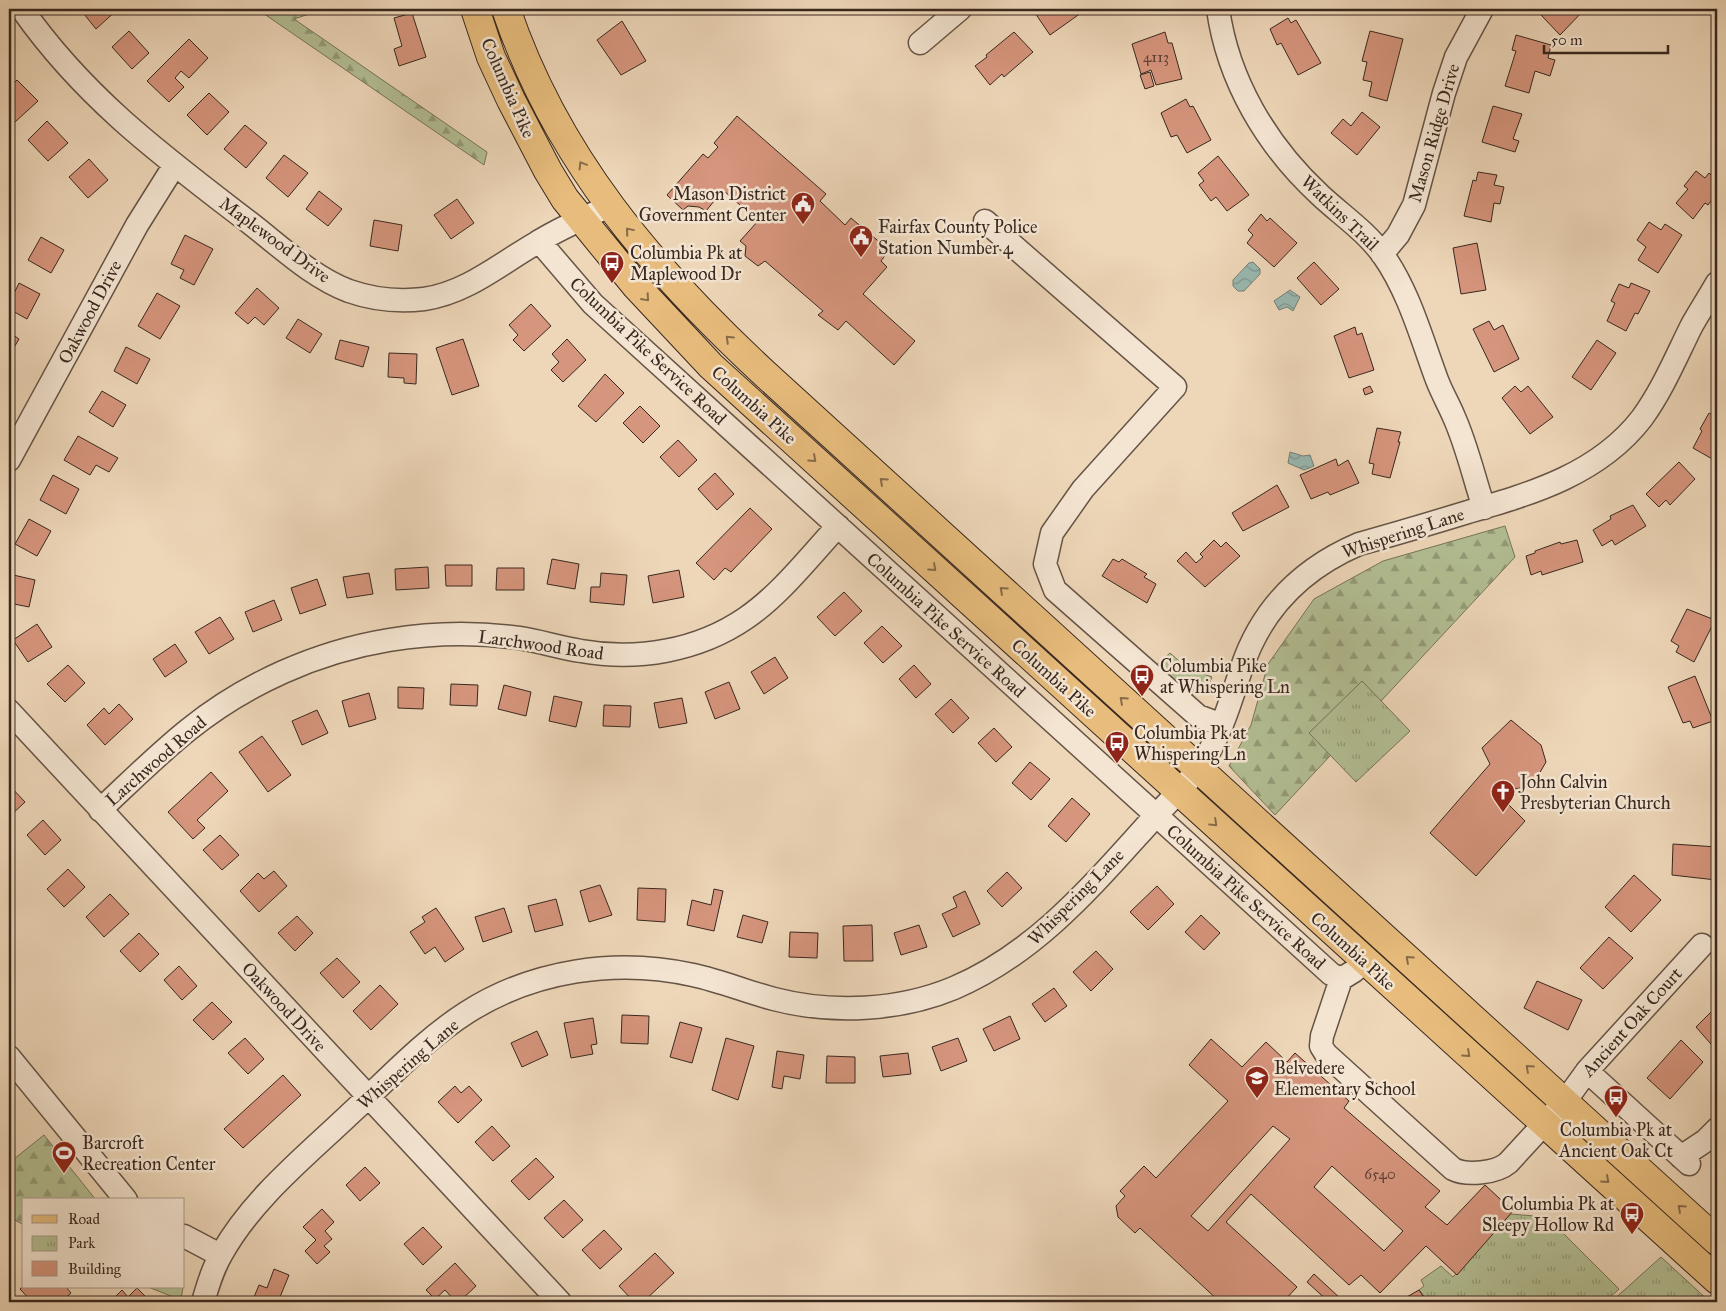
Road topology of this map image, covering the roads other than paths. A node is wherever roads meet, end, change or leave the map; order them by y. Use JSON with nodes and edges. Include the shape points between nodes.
{"nodes":[{"id":1,"x":22,"y":9,"type":"edge"},
{"id":2,"x":475,"y":9,"type":"edge"},
{"id":3,"x":506,"y":9,"type":"edge"},
{"id":4,"x":960,"y":9,"type":"edge"},
{"id":5,"x":1218,"y":9,"type":"edge"},
{"id":6,"x":1482,"y":9,"type":"edge"},
{"id":7,"x":920,"y":42,"type":"dead end"},
{"id":8,"x":174,"y":166,"type":"junction"},
{"id":9,"x":609,"y":206,"type":"junction"},
{"id":10,"x":581,"y":220,"type":"junction"},
{"id":11,"x":985,"y":221,"type":"dead end"},
{"id":12,"x":539,"y":241,"type":"junction"},
{"id":13,"x":1382,"y":254,"type":"junction"},
{"id":14,"x":1717,"y":283,"type":"edge"},
{"id":15,"x":9,"y":460,"type":"edge"},
{"id":16,"x":1484,"y":508,"type":"junction"},
{"id":17,"x":838,"y":526,"type":"junction"},
{"id":18,"x":9,"y":711,"type":"edge"},
{"id":19,"x":1222,"y":725,"type":"junction"},
{"id":20,"x":1198,"y":768,"type":"junction"},
{"id":21,"x":1178,"y":790,"type":"junction"},
{"id":22,"x":100,"y":810,"type":"junction"},
{"id":23,"x":1156,"y":815,"type":"junction"},
{"id":24,"x":1702,"y":945,"type":"dead end"},
{"id":25,"x":1364,"y":961,"type":"junction"},
{"id":26,"x":1341,"y":979,"type":"junction"},
{"id":27,"x":9,"y":1057,"type":"edge"},
{"id":28,"x":1587,"y":1071,"type":"junction"},
{"id":29,"x":368,"y":1097,"type":"junction"},
{"id":30,"x":1566,"y":1100,"type":"junction"},
{"id":31,"x":1544,"y":1123,"type":"junction"},
{"id":32,"x":1717,"y":1129,"type":"edge"},
{"id":33,"x":124,"y":1198,"type":"edge"},
{"id":34,"x":185,"y":1237,"type":"edge"},
{"id":35,"x":1717,"y":1241,"type":"edge"},
{"id":36,"x":220,"y":1255,"type":"junction"},
{"id":37,"x":1717,"y":1280,"type":"edge"},
{"id":38,"x":202,"y":1302,"type":"edge"},
{"id":39,"x":560,"y":1302,"type":"edge"}],
"edges":[{"from":1,"to":8,"type":"street","name":"Maplewood Drive","via":[[64,63],[103,104]]},
{"from":2,"to":10,"type":"main road","name":"Columbia Pike","via":[[491,57],[528,135]]},
{"from":9,"to":3,"type":"main road","name":"Columbia Pike","one_way":true,"via":[[561,130]]},
{"from":4,"to":7,"type":"street"},
{"from":5,"to":13,"type":"street","name":"Watkins Trail","via":[[1239,83],[1272,142],[1295,170]]},
{"from":6,"to":13,"type":"street","name":"Mason Ridge Drive","via":[[1456,57],[1414,206],[1398,235]]},
{"from":8,"to":12,"type":"street","name":"Maplewood Drive","via":[[315,273],[350,291],[374,298],[424,299],[448,293],[473,283]]},
{"from":8,"to":15,"type":"street","name":"Oakwood Drive","via":[[137,226]]},
{"from":9,"to":10,"type":"street","name":"Maplewood Drive"},
{"from":20,"to":9,"type":"main road","name":"Columbia Pike","one_way":true,"via":[[746,356],[684,294]]},
{"from":10,"to":12,"type":"street","name":"Maplewood Drive"},
{"from":10,"to":21,"type":"main road","name":"Columbia Pike","one_way":true,"via":[[668,323],[711,366]]},
{"from":11,"to":19,"type":"street","via":[[1175,387],[1084,489],[1052,533],[1045,564],[1055,590],[1198,716]]},
{"from":12,"to":17,"type":"street","name":"Columbia Pike Service Road","via":[[593,304]]},
{"from":13,"to":16,"type":"street","name":"Watkins Trail","via":[[1409,302],[1438,382],[1455,418]]},
{"from":14,"to":16,"type":"street","name":"Whispering Lane","via":[[1657,396],[1618,443],[1568,479]]},
{"from":16,"to":19,"type":"street","name":"Whispering Lane","via":[[1359,544],[1336,554],[1298,580],[1272,607],[1257,633]]},
{"from":17,"to":22,"type":"street","name":"Larchwood Road","via":[[767,602],[745,619],[723,632],[666,651],[610,655],[517,638],[475,634],[431,635],[345,649],[303,663],[222,705],[188,730]]},
{"from":17,"to":23,"type":"street","name":"Columbia Pike Service Road"},
{"from":18,"to":22,"type":"street","name":"Oakwood Drive"},
{"from":19,"to":20,"type":"street","name":"Whispering Lane"},
{"from":20,"to":21,"type":"street","name":"Whispering Lane"},
{"from":30,"to":20,"type":"main road","name":"Columbia Pike","one_way":true},
{"from":21,"to":23,"type":"street","name":"Whispering Lane"},
{"from":21,"to":25,"type":"main road","name":"Columbia Pike","one_way":true},
{"from":22,"to":29,"type":"street","name":"Oakwood Drive"},
{"from":23,"to":26,"type":"street","name":"Columbia Pike Service Road","via":[[1331,974]]},
{"from":23,"to":29,"type":"street","name":"Whispering Lane","via":[[1043,934],[1004,962],[949,990],[882,1006],[843,1008],[776,1000],[663,969],[605,968],[564,974],[526,984],[468,1012],[421,1048]]},
{"from":24,"to":28,"type":"street","name":"Ancient Oak Court"},
{"from":25,"to":26,"type":"street","name":"Columbia Pike Service Road"},
{"from":25,"to":31,"type":"main road","name":"Columbia Pike","one_way":true},
{"from":26,"to":31,"type":"street","name":"Ancient Oak Court","via":[[1321,1046],[1453,1169],[1460,1172],[1503,1166]]},
{"from":27,"to":33,"type":"street"},
{"from":28,"to":30,"type":"street","name":"Ancient Oak Court"},
{"from":28,"to":32,"type":"street","via":[[1685,1160]]},
{"from":29,"to":36,"type":"street","name":"Whispering Lane","via":[[265,1195],[236,1229]]},
{"from":29,"to":39,"type":"street","name":"Oakwood Drive"},
{"from":30,"to":31,"type":"street","name":"Ancient Oak Court"},
{"from":35,"to":30,"type":"main road","name":"Columbia Pike","one_way":true},
{"from":31,"to":37,"type":"main road","name":"Columbia Pike","one_way":true},
{"from":34,"to":36,"type":"street"},
{"from":36,"to":38,"type":"street","name":"Whispering Lane"}]}
